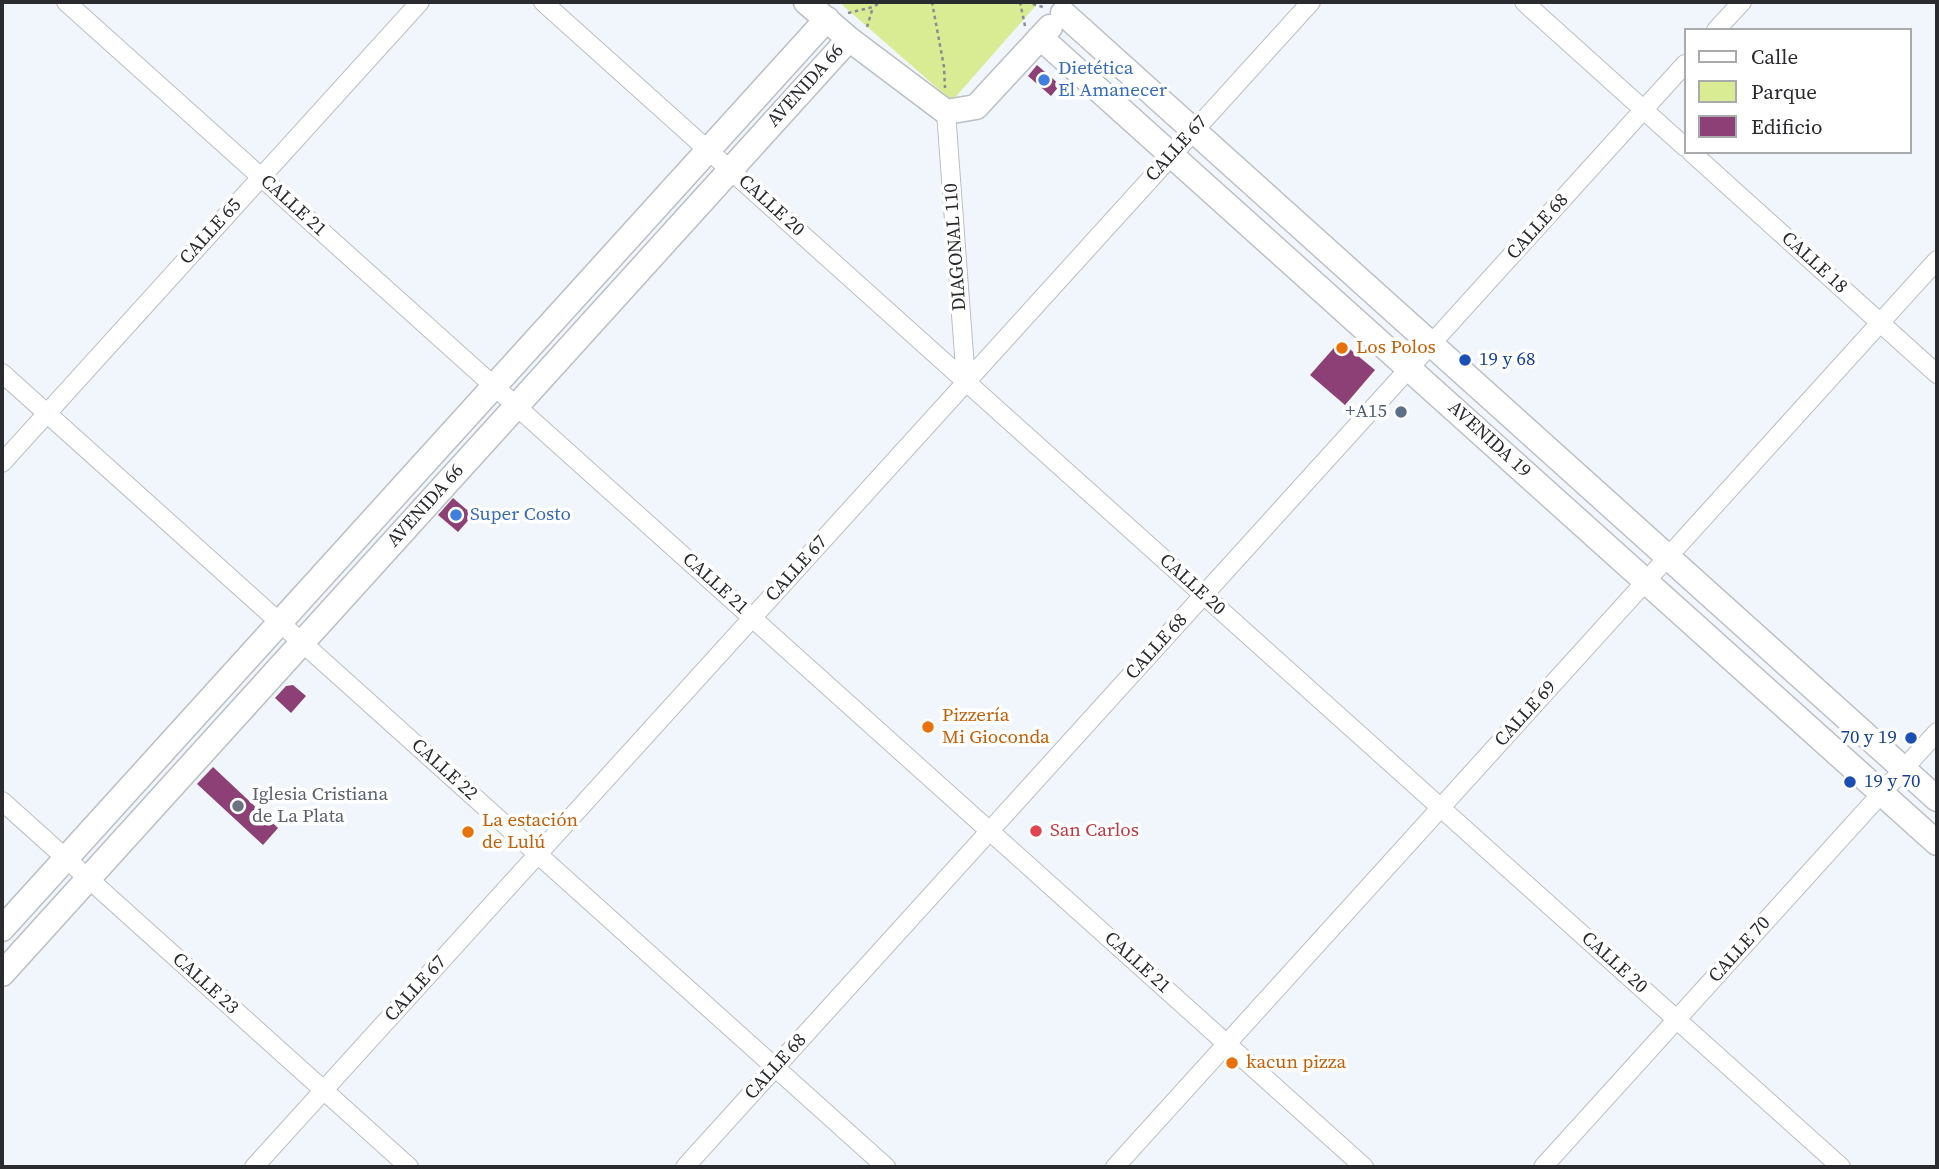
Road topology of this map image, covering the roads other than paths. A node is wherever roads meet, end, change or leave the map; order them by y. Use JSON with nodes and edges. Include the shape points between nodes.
{"nodes":[{"id":1,"x":66,"y":2,"type":"edge"},
{"id":2,"x":420,"y":2,"type":"edge"},
{"id":3,"x":543,"y":2,"type":"edge"},
{"id":4,"x":806,"y":2,"type":"edge"},
{"id":5,"x":1311,"y":2,"type":"edge"},
{"id":6,"x":1524,"y":2,"type":"edge"},
{"id":7,"x":1742,"y":2,"type":"edge"},
{"id":8,"x":1067,"y":7,"type":"edge"},
{"id":9,"x":827,"y":19,"type":"junction"},
{"id":10,"x":1718,"y":28,"type":"edge"},
{"id":11,"x":1041,"y":37,"type":"junction"},
{"id":12,"x":849,"y":39,"type":"junction"},
{"id":13,"x":1684,"y":65,"type":"edge"},
{"id":14,"x":1644,"y":110,"type":"junction"},
{"id":15,"x":946,"y":112,"type":"junction"},
{"id":16,"x":1194,"y":131,"type":"junction"},
{"id":17,"x":1684,"y":146,"type":"edge"},
{"id":18,"x":708,"y":150,"type":"junction"},
{"id":19,"x":1693,"y":154,"type":"edge"},
{"id":20,"x":1172,"y":155,"type":"junction"},
{"id":21,"x":730,"y":170,"type":"junction"},
{"id":22,"x":261,"y":177,"type":"junction"},
{"id":23,"x":1937,"y":260,"type":"edge"},
{"id":24,"x":1880,"y":323,"type":"junction"},
{"id":25,"x":1431,"y":344,"type":"junction"},
{"id":26,"x":1409,"y":369,"type":"junction"},
{"id":27,"x":2,"y":373,"type":"edge"},
{"id":28,"x":1937,"y":374,"type":"edge"},
{"id":29,"x":967,"y":382,"type":"junction"},
{"id":30,"x":494,"y":386,"type":"junction"},
{"id":31,"x":516,"y":406,"type":"junction"},
{"id":32,"x":47,"y":414,"type":"junction"},
{"id":33,"x":2,"y":463,"type":"edge"},
{"id":34,"x":1668,"y":557,"type":"junction"},
{"id":35,"x":1646,"y":581,"type":"junction"},
{"id":36,"x":1204,"y":595,"type":"junction"},
{"id":37,"x":752,"y":618,"type":"junction"},
{"id":38,"x":279,"y":623,"type":"junction"},
{"id":39,"x":302,"y":643,"type":"junction"},
{"id":40,"x":1937,"y":733,"type":"edge"},
{"id":41,"x":1904,"y":769,"type":"junction"},
{"id":42,"x":1882,"y":794,"type":"junction"},
{"id":43,"x":1937,"y":799,"type":"edge"},
{"id":44,"x":2,"y":801,"type":"edge"},
{"id":45,"x":1441,"y":807,"type":"junction"},
{"id":46,"x":990,"y":831,"type":"junction"},
{"id":47,"x":1937,"y":843,"type":"edge"},
{"id":48,"x":538,"y":855,"type":"junction"},
{"id":49,"x":66,"y":859,"type":"junction"},
{"id":50,"x":88,"y":879,"type":"junction"},
{"id":51,"x":2,"y":929,"type":"edge"},
{"id":52,"x":2,"y":974,"type":"edge"},
{"id":53,"x":1677,"y":1020,"type":"junction"},
{"id":54,"x":1226,"y":1044,"type":"junction"},
{"id":55,"x":775,"y":1068,"type":"junction"},
{"id":56,"x":324,"y":1091,"type":"junction"},
{"id":57,"x":254,"y":1167,"type":"edge"},
{"id":58,"x":409,"y":1167,"type":"edge"},
{"id":59,"x":685,"y":1167,"type":"edge"},
{"id":60,"x":886,"y":1167,"type":"edge"},
{"id":61,"x":1115,"y":1167,"type":"edge"},
{"id":62,"x":1364,"y":1167,"type":"edge"},
{"id":63,"x":1543,"y":1167,"type":"edge"},
{"id":64,"x":1841,"y":1167,"type":"edge"}],
"edges":[{"from":1,"to":22,"type":"street","name":"CALLE 21"},
{"from":2,"to":22,"type":"street","name":"CALLE 65"},
{"from":3,"to":18,"type":"street","name":"CALLE 20"},
{"from":4,"to":9,"type":"main road"},
{"from":5,"to":16,"type":"street","name":"CALLE 67"},
{"from":6,"to":14,"type":"street"},
{"from":7,"to":10,"type":"street"},
{"from":8,"to":11,"type":"main road"},
{"from":8,"to":16,"type":"main road","name":"AVENIDA 19"},
{"from":9,"to":12,"type":"main road"},
{"from":9,"to":18,"type":"main road","name":"AVENIDA 66"},
{"from":11,"to":15,"type":"main road","via":[[975,107]]},
{"from":11,"to":20,"type":"main road","name":"AVENIDA 19"},
{"from":12,"to":15,"type":"main road"},
{"from":12,"to":21,"type":"main road","name":"AVENIDA 66"},
{"from":13,"to":14,"type":"street","name":"CALLE 68"},
{"from":14,"to":17,"type":"street"},
{"from":14,"to":25,"type":"street","name":"CALLE 68"},
{"from":15,"to":29,"type":"street","name":"DIAGONAL 110"},
{"from":16,"to":20,"type":"street","name":"CALLE 67"},
{"from":16,"to":25,"type":"main road","name":"AVENIDA 19"},
{"from":18,"to":21,"type":"street","name":"CALLE 20"},
{"from":18,"to":30,"type":"main road","name":"AVENIDA 66"},
{"from":19,"to":24,"type":"street","name":"CALLE 18"},
{"from":20,"to":26,"type":"main road","name":"AVENIDA 19"},
{"from":20,"to":29,"type":"street","name":"CALLE 67"},
{"from":21,"to":29,"type":"street","name":"CALLE 20"},
{"from":21,"to":31,"type":"main road","name":"AVENIDA 66"},
{"from":22,"to":30,"type":"street","name":"CALLE 21"},
{"from":22,"to":32,"type":"street","name":"CALLE 65"},
{"from":23,"to":24,"type":"street","name":"CALLE 69"},
{"from":24,"to":28,"type":"street","name":"CALLE 18"},
{"from":24,"to":34,"type":"street","name":"CALLE 69"},
{"from":25,"to":26,"type":"street","name":"CALLE 68"},
{"from":25,"to":34,"type":"main road","name":"AVENIDA 19"},
{"from":26,"to":35,"type":"main road","name":"AVENIDA 19"},
{"from":26,"to":36,"type":"street","name":"CALLE 68"},
{"from":27,"to":32,"type":"street","name":"CALLE 22"},
{"from":29,"to":36,"type":"street","name":"CALLE 20"},
{"from":29,"to":37,"type":"street","name":"CALLE 67"},
{"from":30,"to":31,"type":"street","name":"CALLE 21"},
{"from":30,"to":38,"type":"main road","name":"AVENIDA 66"},
{"from":31,"to":37,"type":"street","name":"CALLE 21"},
{"from":31,"to":39,"type":"main road","name":"AVENIDA 66"},
{"from":32,"to":33,"type":"street","name":"CALLE 65"},
{"from":32,"to":38,"type":"street","name":"CALLE 22"},
{"from":34,"to":35,"type":"street","name":"CALLE 69"},
{"from":34,"to":41,"type":"main road","name":"AVENIDA 19"},
{"from":35,"to":42,"type":"main road","name":"AVENIDA 19"},
{"from":35,"to":45,"type":"street","name":"CALLE 69"},
{"from":36,"to":45,"type":"street","name":"CALLE 20"},
{"from":36,"to":46,"type":"street","name":"CALLE 68"},
{"from":37,"to":46,"type":"street","name":"CALLE 21"},
{"from":37,"to":48,"type":"street","name":"CALLE 67"},
{"from":38,"to":39,"type":"street","name":"CALLE 22"},
{"from":38,"to":49,"type":"main road","name":"AVENIDA 66"},
{"from":39,"to":48,"type":"street","name":"CALLE 22"},
{"from":39,"to":50,"type":"main road","name":"AVENIDA 66"},
{"from":40,"to":41,"type":"street","name":"CALLE 70"},
{"from":41,"to":42,"type":"street","name":"CALLE 70"},
{"from":41,"to":43,"type":"main road","name":"AVENIDA 19"},
{"from":42,"to":47,"type":"main road","name":"AVENIDA 19"},
{"from":42,"to":53,"type":"street","name":"CALLE 70"},
{"from":44,"to":49,"type":"street","name":"CALLE 23"},
{"from":45,"to":53,"type":"street","name":"CALLE 20"},
{"from":45,"to":54,"type":"street","name":"CALLE 69"},
{"from":46,"to":54,"type":"street","name":"CALLE 21"},
{"from":46,"to":55,"type":"street","name":"CALLE 68"},
{"from":48,"to":55,"type":"street","name":"CALLE 22"},
{"from":48,"to":56,"type":"street","name":"CALLE 67"},
{"from":49,"to":50,"type":"street","name":"CALLE 23"},
{"from":49,"to":51,"type":"main road","name":"AVENIDA 66"},
{"from":50,"to":52,"type":"main road","name":"AVENIDA 66"},
{"from":50,"to":56,"type":"street","name":"CALLE 23"},
{"from":53,"to":63,"type":"street","name":"CALLE 70"},
{"from":53,"to":64,"type":"street","name":"CALLE 20"},
{"from":54,"to":61,"type":"street","name":"CALLE 69"},
{"from":54,"to":62,"type":"street","name":"CALLE 21"},
{"from":55,"to":59,"type":"street","name":"CALLE 68"},
{"from":55,"to":60,"type":"street","name":"CALLE 22"},
{"from":56,"to":57,"type":"street","name":"CALLE 67"},
{"from":56,"to":58,"type":"street","name":"CALLE 23"}]}
